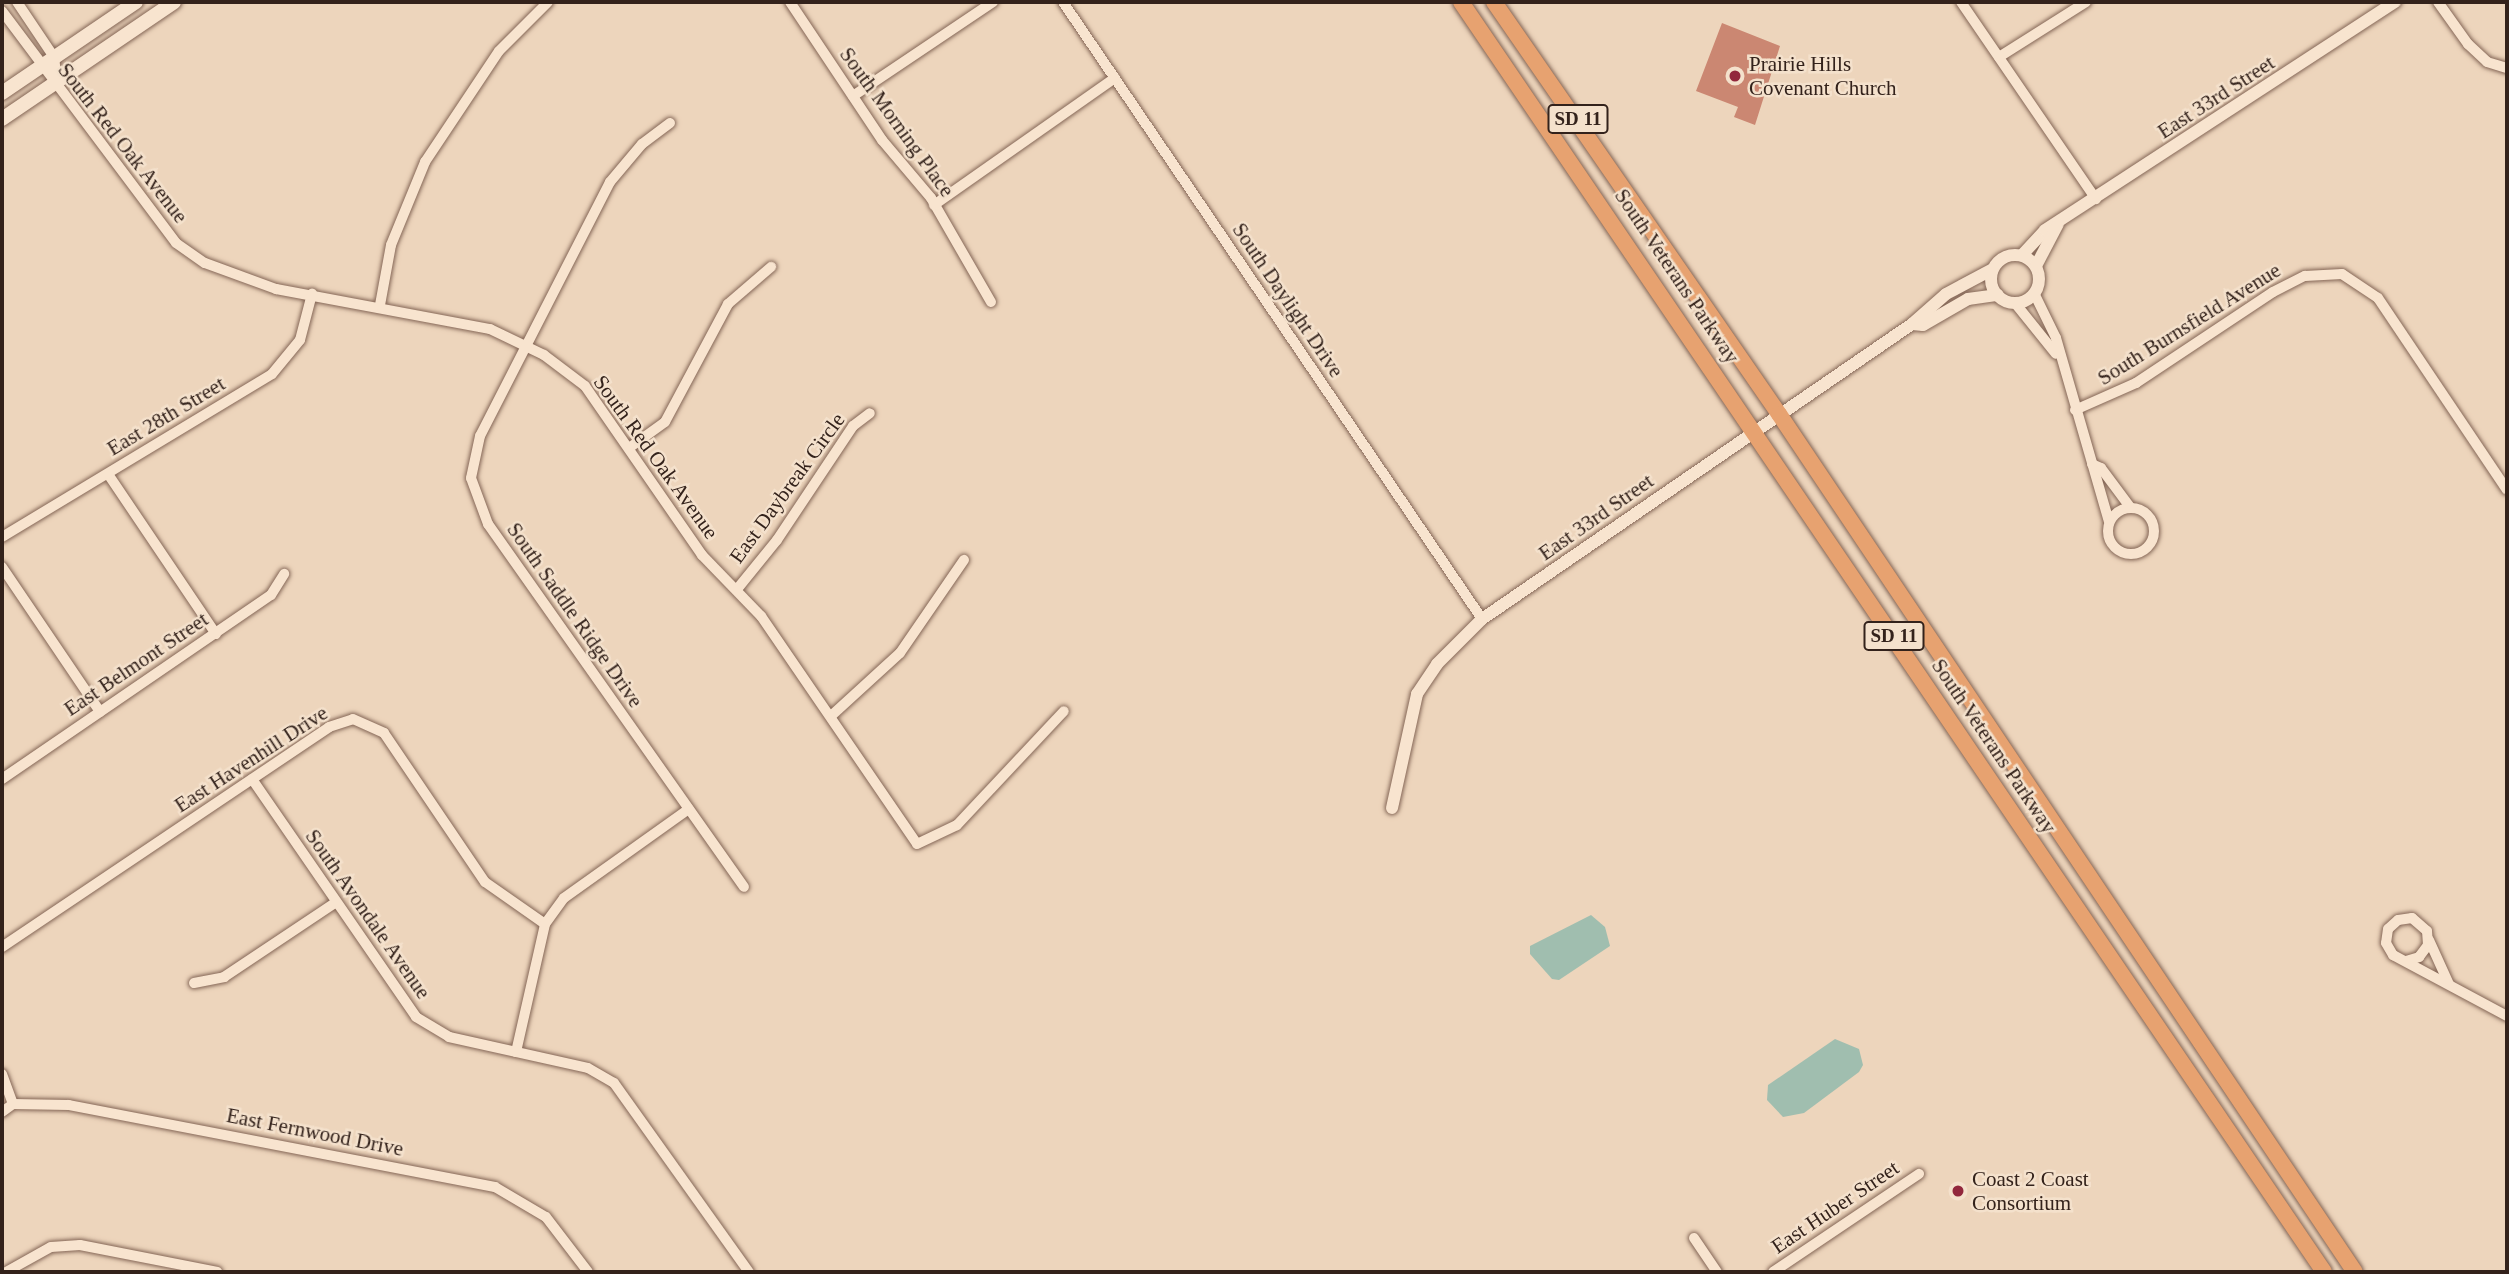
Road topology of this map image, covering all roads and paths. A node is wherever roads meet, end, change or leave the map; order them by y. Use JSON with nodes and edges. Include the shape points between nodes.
{"nodes":[{"id":1,"x":17,"y":2,"type":"edge"},
{"id":2,"x":136,"y":2,"type":"edge"},
{"id":3,"x":174,"y":2,"type":"edge"},
{"id":4,"x":548,"y":2,"type":"edge"},
{"id":5,"x":789,"y":2,"type":"edge"},
{"id":6,"x":993,"y":2,"type":"edge"},
{"id":7,"x":1063,"y":2,"type":"edge"},
{"id":8,"x":1461,"y":2,"type":"edge"},
{"id":9,"x":1494,"y":2,"type":"edge"},
{"id":10,"x":1961,"y":2,"type":"edge"},
{"id":11,"x":2086,"y":2,"type":"edge"},
{"id":12,"x":2395,"y":2,"type":"edge"},
{"id":13,"x":2438,"y":2,"type":"edge"},
{"id":14,"x":2,"y":11,"type":"edge"},
{"id":15,"x":54,"y":57,"type":"junction"},
{"id":16,"x":1999,"y":57,"type":"junction"},
{"id":17,"x":40,"y":67,"type":"junction"},
{"id":18,"x":2507,"y":68,"type":"edge"},
{"id":19,"x":1115,"y":78,"type":"junction"},
{"id":20,"x":57,"y":81,"type":"junction"},
{"id":21,"x":2,"y":93,"type":"edge"},
{"id":22,"x":853,"y":96,"type":"junction"},
{"id":23,"x":2,"y":119,"type":"edge"},
{"id":24,"x":670,"y":123,"type":"dead end"},
{"id":25,"x":2096,"y":199,"type":"junction"},
{"id":26,"x":934,"y":205,"type":"junction"},
{"id":27,"x":2058,"y":225,"type":"junction"},
{"id":28,"x":2022,"y":255,"type":"junction"},
{"id":29,"x":2036,"y":266,"type":"junction"},
{"id":30,"x":771,"y":267,"type":"dead end"},
{"id":31,"x":1993,"y":269,"type":"junction"},
{"id":32,"x":2034,"y":293,"type":"junction"},
{"id":33,"x":312,"y":294,"type":"junction"},
{"id":34,"x":1998,"y":296,"type":"junction"},
{"id":35,"x":991,"y":302,"type":"dead end"},
{"id":36,"x":2015,"y":303,"type":"junction"},
{"id":37,"x":380,"y":305,"type":"junction"},
{"id":38,"x":1912,"y":324,"type":"junction"},
{"id":39,"x":528,"y":346,"type":"junction"},
{"id":40,"x":2056,"y":354,"type":"junction"},
{"id":41,"x":2076,"y":410,"type":"junction"},
{"id":42,"x":870,"y":413,"type":"dead end"},
{"id":43,"x":1779,"y":414,"type":"junction"},
{"id":44,"x":1755,"y":430,"type":"junction"},
{"id":45,"x":629,"y":447,"type":"junction"},
{"id":46,"x":2092,"y":464,"type":"junction"},
{"id":47,"x":108,"y":474,"type":"junction"},
{"id":48,"x":2507,"y":490,"type":"edge"},
{"id":49,"x":2130,"y":507,"type":"junction"},
{"id":50,"x":2109,"y":522,"type":"junction"},
{"id":51,"x":2,"y":537,"type":"edge"},
{"id":52,"x":964,"y":560,"type":"dead end"},
{"id":53,"x":2,"y":567,"type":"edge"},
{"id":54,"x":284,"y":574,"type":"dead end"},
{"id":55,"x":738,"y":588,"type":"junction"},
{"id":56,"x":1482,"y":620,"type":"junction"},
{"id":57,"x":216,"y":634,"type":"junction"},
{"id":58,"x":1064,"y":711,"type":"dead end"},
{"id":59,"x":100,"y":712,"type":"junction"},
{"id":60,"x":831,"y":716,"type":"junction"},
{"id":61,"x":2,"y":779,"type":"edge"},
{"id":62,"x":252,"y":779,"type":"junction"},
{"id":63,"x":1392,"y":808,"type":"dead end"},
{"id":64,"x":690,"y":809,"type":"junction"},
{"id":65,"x":744,"y":887,"type":"dead end"},
{"id":66,"x":335,"y":902,"type":"junction"},
{"id":67,"x":544,"y":924,"type":"junction"},
{"id":68,"x":2429,"y":938,"type":"junction"},
{"id":69,"x":2,"y":947,"type":"edge"},
{"id":70,"x":2406,"y":961,"type":"junction"},
{"id":71,"x":194,"y":983,"type":"dead end"},
{"id":72,"x":2449,"y":984,"type":"junction"},
{"id":73,"x":2507,"y":1016,"type":"edge"},
{"id":74,"x":516,"y":1052,"type":"junction"},
{"id":75,"x":2,"y":1074,"type":"edge"},
{"id":76,"x":13,"y":1104,"type":"junction"},
{"id":77,"x":2,"y":1112,"type":"edge"},
{"id":78,"x":1919,"y":1174,"type":"dead end"},
{"id":79,"x":1694,"y":1238,"type":"dead end"},
{"id":80,"x":6,"y":1272,"type":"edge"},
{"id":81,"x":217,"y":1272,"type":"edge"},
{"id":82,"x":588,"y":1272,"type":"edge"},
{"id":83,"x":749,"y":1272,"type":"edge"},
{"id":84,"x":1717,"y":1272,"type":"edge"},
{"id":85,"x":1773,"y":1272,"type":"edge"},
{"id":86,"x":2324,"y":1272,"type":"edge"},
{"id":87,"x":2355,"y":1272,"type":"edge"}],
"edges":[{"from":1,"to":15,"type":"street"},
{"from":2,"to":15,"type":"main road"},
{"from":3,"to":20,"type":"main road"},
{"from":4,"to":37,"type":"street","via":[[499,51],[425,162],[391,245]]},
{"from":5,"to":22,"type":"street","name":"South Morning Place"},
{"from":6,"to":22,"type":"street"},
{"from":7,"to":19,"type":"street","name":"South Daylight Drive"},
{"from":8,"to":44,"type":"highway","name":"South Veterans Parkway","number":"SD 11"},
{"from":9,"to":43,"type":"highway","name":"South Veterans Parkway","number":"SD 11"},
{"from":10,"to":16,"type":"street"},
{"from":11,"to":16,"type":"street"},
{"from":12,"to":25,"type":"street","name":"East 33rd Street"},
{"from":13,"to":18,"type":"street","via":[[2468,44],[2487,62]]},
{"from":14,"to":17,"type":"street","name":"South Red Oak Avenue"},
{"from":15,"to":17,"type":"main road"},
{"from":15,"to":20,"type":"street"},
{"from":16,"to":25,"type":"street"},
{"from":17,"to":20,"type":"street","name":"South Red Oak Avenue"},
{"from":17,"to":21,"type":"main road"},
{"from":19,"to":26,"type":"street"},
{"from":19,"to":56,"type":"street","name":"South Daylight Drive"},
{"from":20,"to":23,"type":"main road"},
{"from":20,"to":33,"type":"street","name":"South Red Oak Avenue","via":[[176,243],[237,278]]},
{"from":22,"to":26,"type":"street","name":"South Morning Place"},
{"from":24,"to":39,"type":"street","name":"South Saddle Ridge Drive","via":[[642,144],[610,182]]},
{"from":25,"to":27,"type":"street","name":"East 33rd Street"},
{"from":26,"to":35,"type":"street","name":"South Morning Place"},
{"from":27,"to":28,"type":"street","name":"East 33rd Street","via":[[2045,230]]},
{"from":27,"to":29,"type":"street","name":"East 33rd Street"},
{"from":28,"to":29,"type":"street"},
{"from":28,"to":31,"type":"street","name":"East 33rd Street","via":[[2005,257]]},
{"from":29,"to":32,"type":"street","name":"East 33rd Street","via":[[2039,282]]},
{"from":30,"to":45,"type":"street","via":[[728,304],[665,422]]},
{"from":31,"to":34,"type":"street"},
{"from":31,"to":38,"type":"street","name":"East 33rd Street","via":[[1946,294]]},
{"from":32,"to":36,"type":"street"},
{"from":32,"to":40,"type":"street","via":[[2056,338]]},
{"from":33,"to":37,"type":"street","name":"South Red Oak Avenue"},
{"from":33,"to":47,"type":"street","name":"East 28th Street","via":[[300,340],[272,374]]},
{"from":34,"to":36,"type":"street"},
{"from":34,"to":38,"type":"street","name":"East 33rd Street","via":[[1968,299],[1923,325]]},
{"from":36,"to":40,"type":"street"},
{"from":37,"to":39,"type":"street","name":"South Red Oak Avenue","via":[[460,320]]},
{"from":38,"to":43,"type":"street","name":"East 33rd Street"},
{"from":39,"to":45,"type":"street","name":"South Red Oak Avenue","via":[[585,386]]},
{"from":39,"to":64,"type":"street","name":"South Saddle Ridge Drive","via":[[480,436],[471,478],[475,500]]},
{"from":40,"to":41,"type":"street"},
{"from":41,"to":46,"type":"street"},
{"from":41,"to":48,"type":"street","name":"South Burnsfield Avenue","via":[[2136,383],[2273,292],[2305,276],[2342,274],[2378,298]]},
{"from":42,"to":55,"type":"street","name":"East Daybreak Circle","via":[[853,426],[777,540]]},
{"from":43,"to":44,"type":"street","name":"East 33rd Street"},
{"from":43,"to":87,"type":"highway","name":"South Veterans Parkway","number":"SD 11"},
{"from":44,"to":56,"type":"street","name":"East 33rd Street"},
{"from":44,"to":86,"type":"highway","name":"South Veterans Parkway","number":"SD 11"},
{"from":45,"to":55,"type":"street","name":"South Red Oak Avenue","via":[[702,555]]},
{"from":46,"to":49,"type":"street","via":[[2101,468]]},
{"from":46,"to":50,"type":"street"},
{"from":47,"to":51,"type":"street","name":"East 28th Street"},
{"from":47,"to":57,"type":"street"},
{"from":49,"to":50,"type":"street"},
{"from":49,"to":50,"type":"street","via":[[2152,522],[2154,537],[2145,550],[2131,554],[2117,550],[2109,537]]},
{"from":52,"to":60,"type":"street","via":[[900,653]]},
{"from":53,"to":59,"type":"street"},
{"from":54,"to":57,"type":"street","name":"East Belmont Street","via":[[271,595]]},
{"from":55,"to":60,"type":"street","name":"South Red Oak Avenue"},
{"from":56,"to":63,"type":"street","name":"East 33rd Street","via":[[1437,664],[1417,694]]},
{"from":57,"to":59,"type":"street","name":"East Belmont Street"},
{"from":58,"to":60,"type":"street","name":"South Red Oak Avenue","via":[[957,825],[917,844]]},
{"from":59,"to":61,"type":"street","name":"East Belmont Street"},
{"from":62,"to":66,"type":"street","name":"South Avondale Avenue"},
{"from":62,"to":67,"type":"street","name":"East Havenhill Drive","via":[[329,727],[353,719],[373,725],[393,745],[485,882]]},
{"from":62,"to":69,"type":"street","name":"East Havenhill Drive"},
{"from":64,"to":65,"type":"street","name":"South Saddle Ridge Drive"},
{"from":64,"to":67,"type":"street","via":[[564,898]]},
{"from":66,"to":71,"type":"street","via":[[224,977]]},
{"from":66,"to":74,"type":"street","name":"South Avondale Avenue","via":[[416,1017],[449,1037]]},
{"from":67,"to":74,"type":"street"},
{"from":68,"to":70,"type":"street","via":[[2425,952]]},
{"from":68,"to":70,"type":"street","via":[[2418,920],[2405,918],[2392,924],[2386,936],[2388,950]]},
{"from":68,"to":72,"type":"street"},
{"from":70,"to":72,"type":"street"},
{"from":72,"to":73,"type":"street"},
{"from":74,"to":83,"type":"street","name":"South Avondale Avenue","via":[[588,1069],[629,1097]]},
{"from":75,"to":76,"type":"street"},
{"from":76,"to":77,"type":"street"},
{"from":76,"to":82,"type":"street","name":"East Fernwood Drive","via":[[69,1105],[495,1187],[546,1217]]},
{"from":78,"to":85,"type":"street","name":"East Huber Street"},
{"from":79,"to":84,"type":"street"},
{"from":80,"to":81,"type":"street","via":[[51,1247],[80,1245]]}]}
